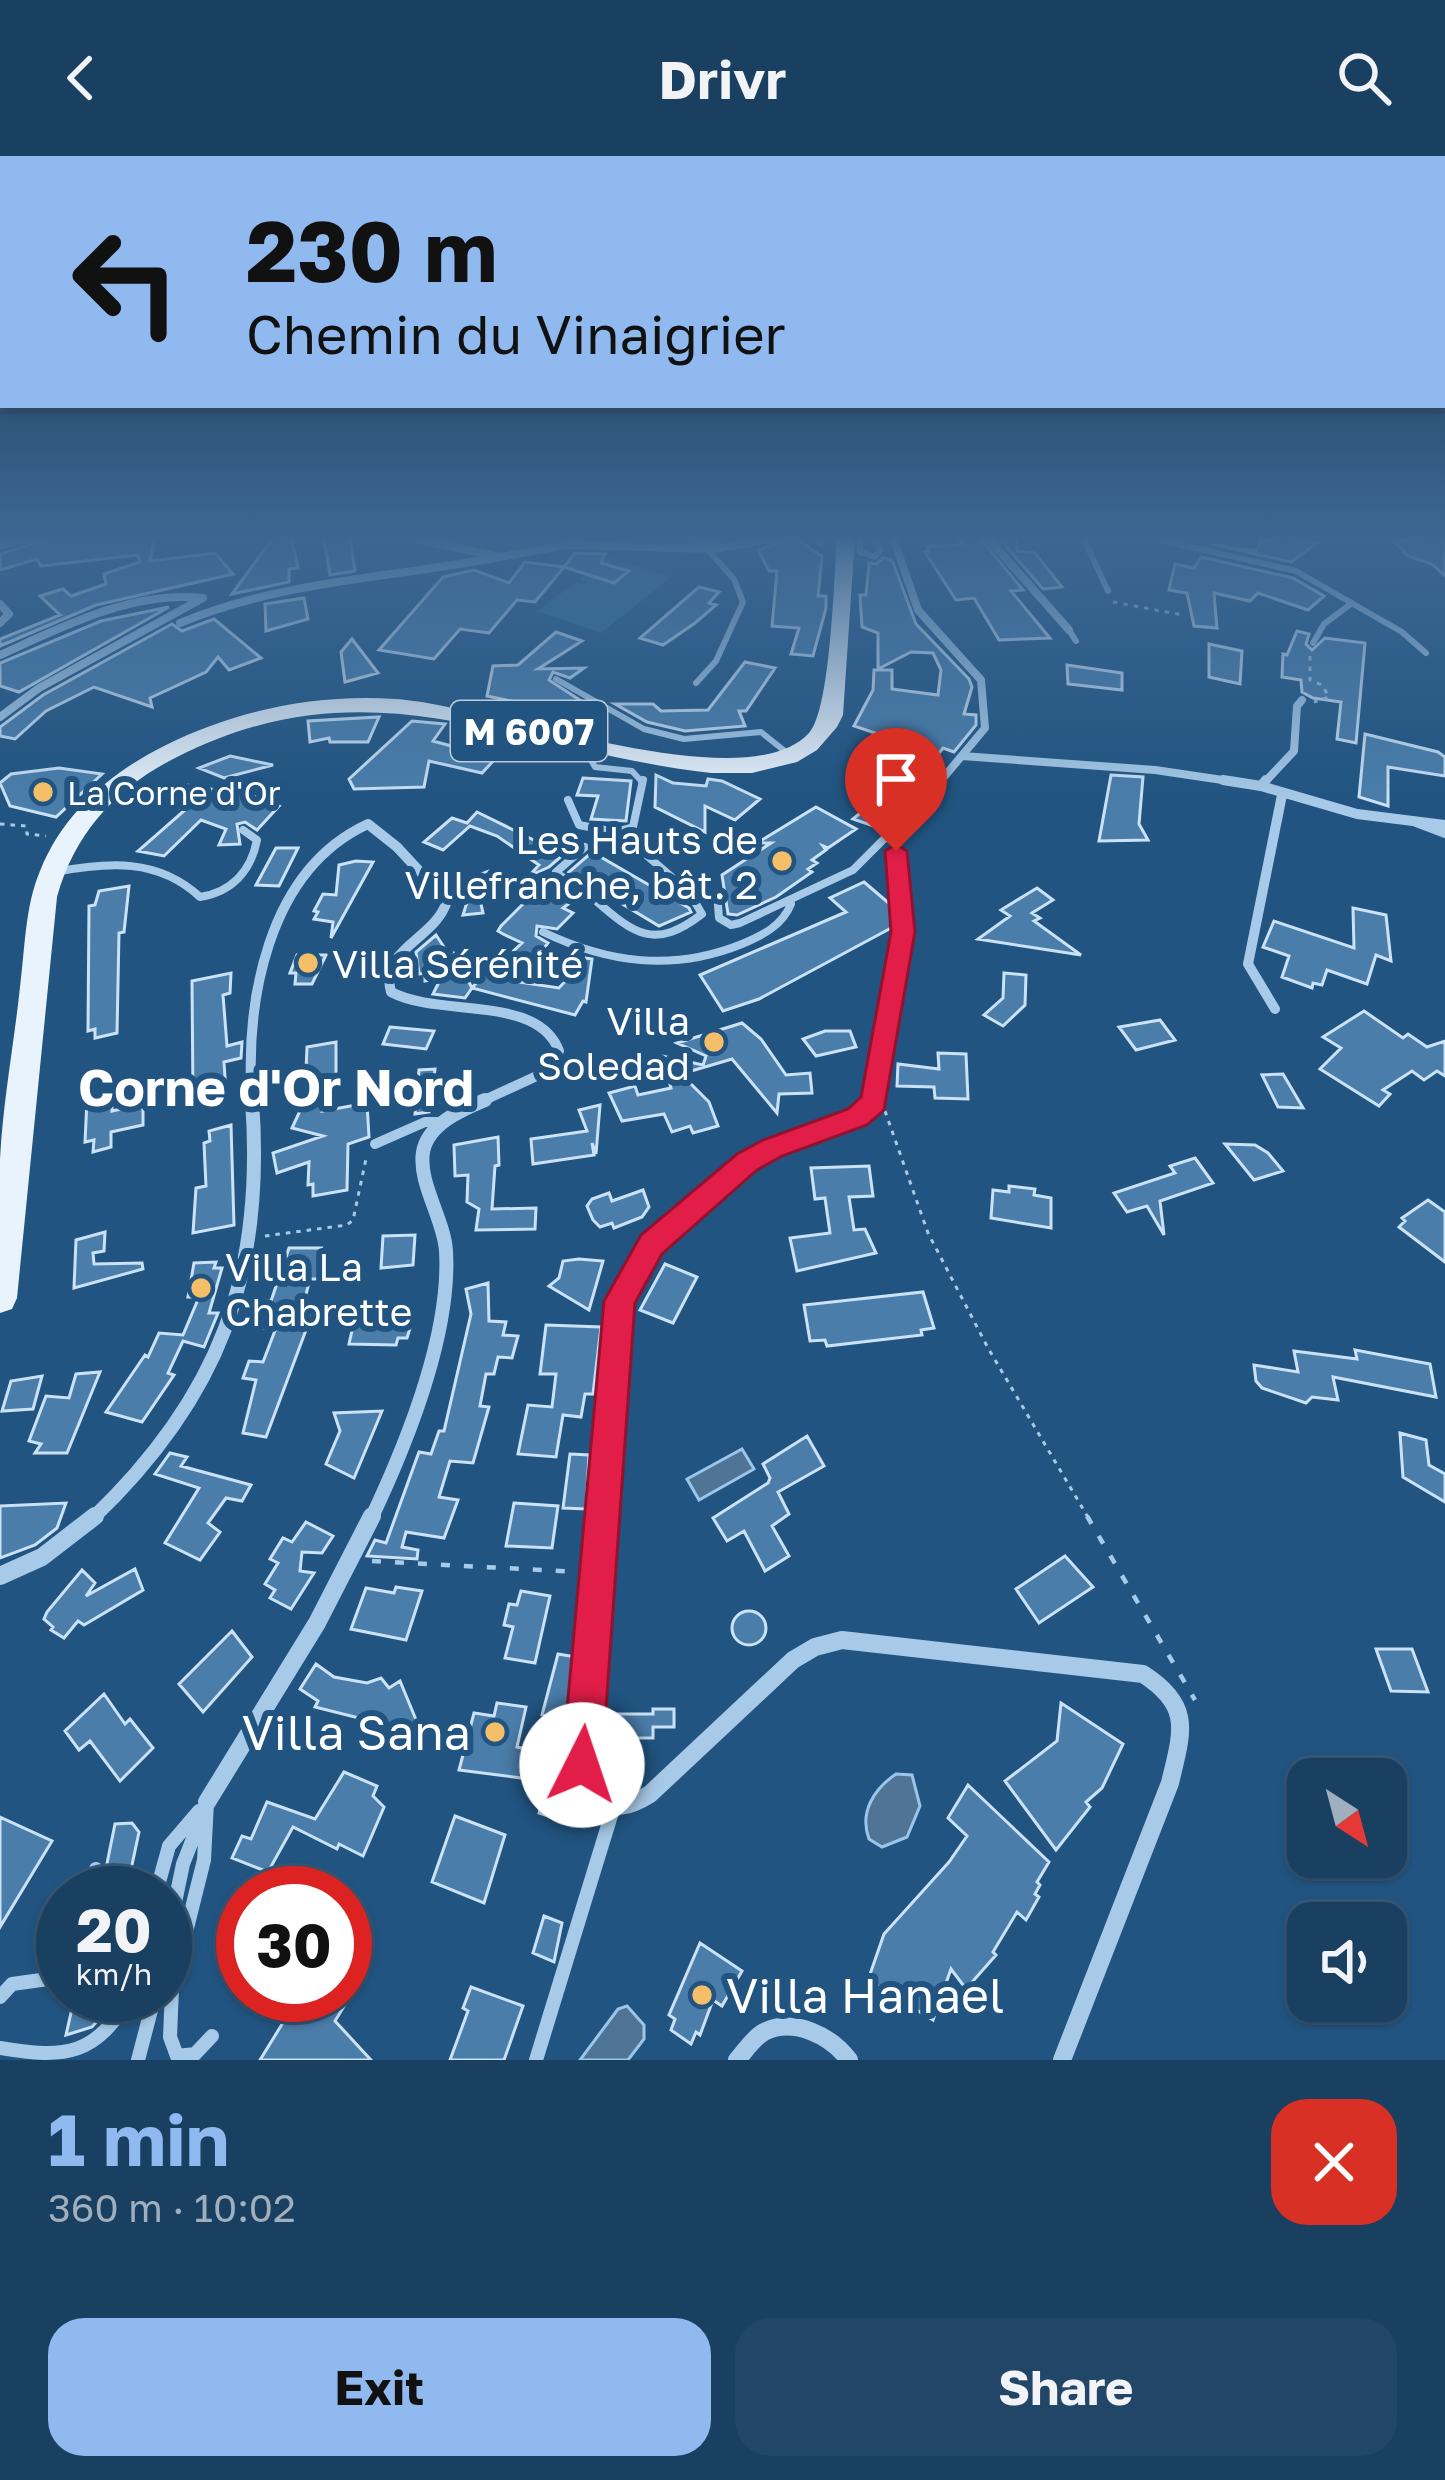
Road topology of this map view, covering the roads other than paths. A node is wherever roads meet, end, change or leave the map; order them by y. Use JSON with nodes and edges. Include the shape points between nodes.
{"nodes":[{"id":1,"x":81,"y":626,"type":"edge"},
{"id":2,"x":155,"y":626,"type":"edge"},
{"id":3,"x":175,"y":626,"type":"edge"},
{"id":4,"x":732,"y":626,"type":"edge"},
{"id":5,"x":837,"y":626,"type":"edge"},
{"id":6,"x":932,"y":626,"type":"edge"},
{"id":7,"x":1065,"y":626,"type":"edge"},
{"id":8,"x":1323,"y":626,"type":"edge"},
{"id":9,"x":1391,"y":626,"type":"edge"},
{"id":10,"x":1069,"y":630,"type":"joint"},
{"id":11,"x":1076,"y":641,"type":"dead end"},
{"id":12,"x":1313,"y":643,"type":"road end"},
{"id":13,"x":1426,"y":653,"type":"dead end"},
{"id":14,"x":0,"y":656,"type":"edge"},
{"id":15,"x":101,"y":657,"type":"junction"},
{"id":16,"x":556,"y":680,"type":"dead end"},
{"id":17,"x":696,"y":683,"type":"dead end"},
{"id":18,"x":1302,"y":700,"type":"road end"},
{"id":19,"x":0,"y":717,"type":"edge"},
{"id":20,"x":597,"y":746,"type":"junction"},
{"id":21,"x":962,"y":756,"type":"junction"},
{"id":22,"x":791,"y":757,"type":"junction"},
{"id":23,"x":1262,"y":785,"type":"junction"},
{"id":24,"x":1282,"y":795,"type":"junction"},
{"id":25,"x":568,"y":800,"type":"dead end"},
{"id":26,"x":631,"y":828,"type":"junction"},
{"id":27,"x":1445,"y":829,"type":"edge"},
{"id":28,"x":243,"y":830,"type":"dead end"},
{"id":29,"x":896,"y":834,"type":"junction"},
{"id":30,"x":585,"y":847,"type":"dead end"},
{"id":31,"x":49,"y":872,"type":"junction"},
{"id":32,"x":717,"y":893,"type":"dead end"},
{"id":33,"x":791,"y":904,"type":"junction"},
{"id":34,"x":543,"y":932,"type":"dead end"},
{"id":35,"x":1275,"y":1010,"type":"dead end"},
{"id":36,"x":442,"y":1121,"type":"junction"},
{"id":37,"x":375,"y":1144,"type":"road end"},
{"id":38,"x":0,"y":1298,"type":"edge"},
{"id":39,"x":0,"y":1576,"type":"edge"},
{"id":40,"x":207,"y":1802,"type":"junction"},
{"id":41,"x":613,"y":1809,"type":"junction"},
{"id":42,"x":163,"y":1866,"type":"edge"},
{"id":43,"x":183,"y":1866,"type":"edge"},
{"id":44,"x":36,"y":1983,"type":"edge"},
{"id":45,"x":0,"y":1996,"type":"edge"},
{"id":46,"x":115,"y":2022,"type":"edge"},
{"id":47,"x":148,"y":2022,"type":"edge"},
{"id":48,"x":212,"y":2036,"type":"dead end"},
{"id":49,"x":0,"y":2048,"type":"edge"},
{"id":50,"x":138,"y":2060,"type":"edge"},
{"id":51,"x":536,"y":2060,"type":"edge"},
{"id":52,"x":737,"y":2060,"type":"edge"},
{"id":53,"x":849,"y":2060,"type":"edge"},
{"id":54,"x":1062,"y":2060,"type":"edge"}],
"edges":[{"from":1,"to":14,"type":"street"},
{"from":2,"to":15,"type":"street"},
{"from":3,"to":15,"type":"street"},
{"from":4,"to":17,"type":"lane"},
{"from":5,"to":22,"type":"main road","via":[[832,716],[820,737]]},
{"from":6,"to":21,"type":"street","via":[[981,680],[986,728]]},
{"from":7,"to":10,"type":"street"},
{"from":8,"to":12,"type":"lane"},
{"from":9,"to":13,"type":"lane"},
{"from":10,"to":11,"type":"lane"},
{"from":15,"to":19,"type":"street"},
{"from":16,"to":22,"type":"lane","via":[[644,729],[684,739],[761,732]]},
{"from":18,"to":23,"type":"street","via":[[1294,752]]},
{"from":20,"to":22,"type":"main road","number":"M 6007","via":[[725,768]]},
{"from":20,"to":26,"type":"lane","via":[[595,767],[632,771],[644,781]]},
{"from":20,"to":31,"type":"main road","number":"M 6007","via":[[403,706],[296,710],[216,730],[146,764],[90,808]]},
{"from":21,"to":23,"type":"street"},
{"from":21,"to":29,"type":"street"},
{"from":23,"to":24,"type":"street"},
{"from":24,"to":27,"type":"street"},
{"from":24,"to":35,"type":"street","via":[[1248,964]]},
{"from":25,"to":26,"type":"lane","via":[[579,825]]},
{"from":26,"to":30,"type":"lane","via":[[638,856],[701,906],[677,936],[641,932],[558,876],[560,864]]},
{"from":28,"to":31,"type":"lane","via":[[256,849],[230,888],[213,896],[200,897],[172,872],[119,863]]},
{"from":29,"to":33,"type":"lane"},
{"from":29,"to":41,"type":"street","via":[[903,932],[874,1102],[858,1117],[747,1162],[668,1227],[626,1282],[616,1322],[582,1765],[594,1798]]},
{"from":31,"to":38,"type":"main road","number":"M 6007"},
{"from":32,"to":33,"type":"lane","via":[[719,918],[731,925]]},
{"from":33,"to":34,"type":"lane","via":[[777,926],[688,962],[604,958]]},
{"from":36,"to":37,"type":"lane"},
{"from":36,"to":39,"type":"street","via":[[552,1067],[560,1046],[522,1016],[417,1005],[387,987],[392,962],[441,921],[447,901],[368,824],[328,845],[257,969],[246,1027],[256,1164],[252,1238],[232,1324],[153,1451],[74,1538]]},
{"from":36,"to":40,"type":"street","via":[[424,1144],[423,1161],[443,1222],[447,1276],[433,1357],[405,1441],[307,1644]]},
{"from":40,"to":42,"type":"lane","via":[[169,1846]]},
{"from":40,"to":43,"type":"lane"},
{"from":40,"to":48,"type":"lane","via":[[205,1857],[168,2042],[177,2056],[195,2054]]},
{"from":41,"to":51,"type":"lane"},
{"from":41,"to":54,"type":"street","via":[[650,1794],[794,1660],[828,1643],[1143,1674],[1181,1713],[1178,1747]]},
{"from":44,"to":45,"type":"lane","via":[[12,1984]]},
{"from":46,"to":49,"type":"lane","via":[[84,2053],[45,2057]]},
{"from":47,"to":50,"type":"lane"},
{"from":52,"to":53,"type":"street","via":[[763,2032],[802,2027]]}]}
